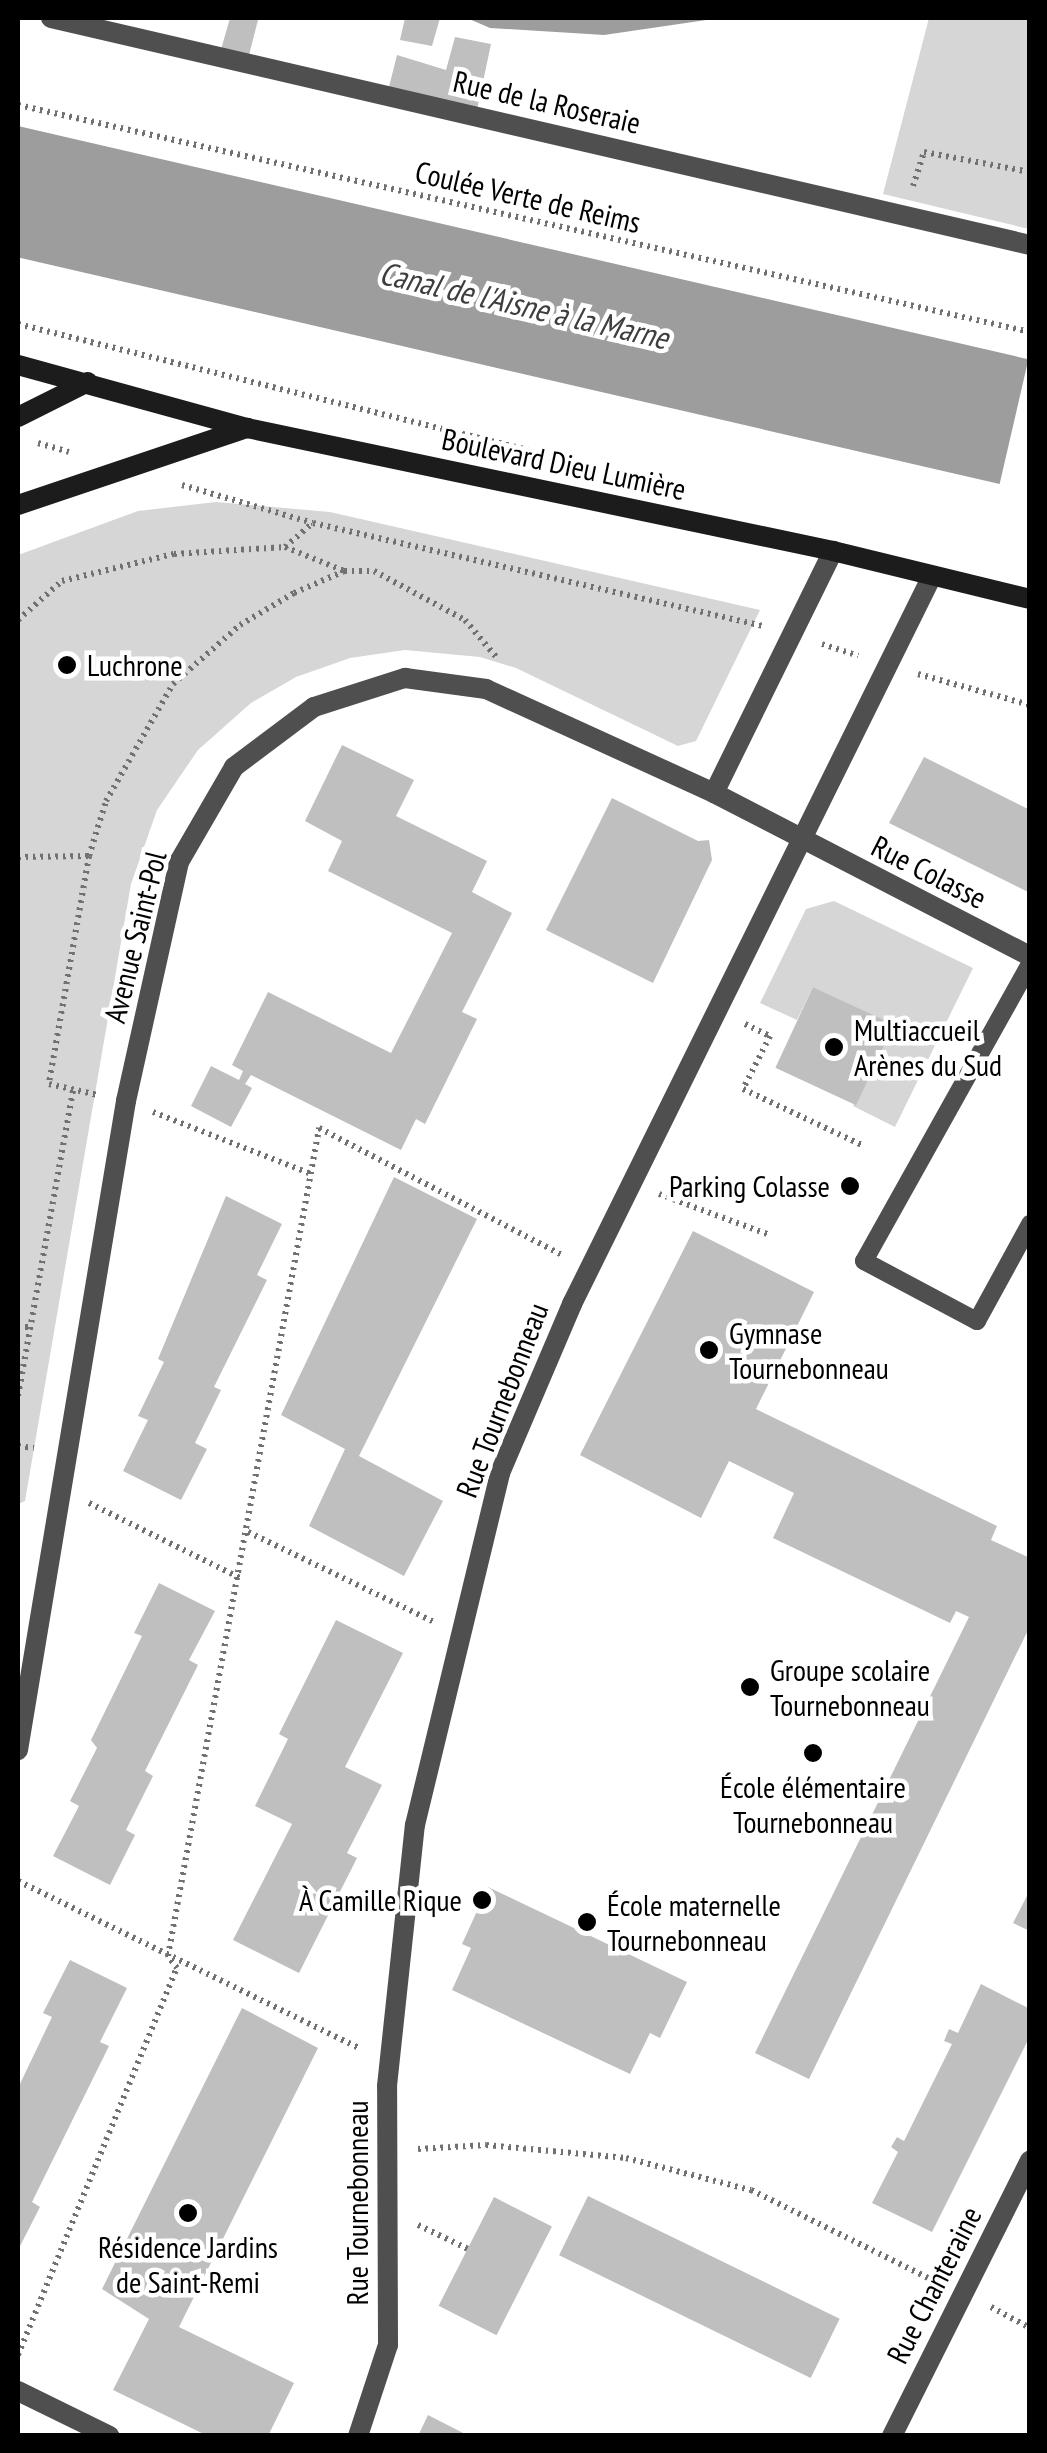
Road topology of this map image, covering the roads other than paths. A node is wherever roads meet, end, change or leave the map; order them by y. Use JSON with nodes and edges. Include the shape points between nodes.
{"nodes":[{"id":1,"x":51,"y":18,"type":"edge"},
{"id":2,"x":1030,"y":245,"type":"edge"},
{"id":3,"x":18,"y":365,"type":"edge"},
{"id":4,"x":88,"y":382,"type":"junction"},
{"id":5,"x":18,"y":417,"type":"edge"},
{"id":6,"x":248,"y":428,"type":"junction"},
{"id":7,"x":18,"y":505,"type":"edge"},
{"id":8,"x":834,"y":551,"type":"junction"},
{"id":9,"x":932,"y":576,"type":"junction"},
{"id":10,"x":1030,"y":599,"type":"edge"},
{"id":11,"x":714,"y":793,"type":"junction"},
{"id":12,"x":801,"y":841,"type":"junction"},
{"id":13,"x":1030,"y":956,"type":"edge"},
{"id":14,"x":1030,"y":964,"type":"edge"},
{"id":15,"x":1030,"y":1224,"type":"edge"},
{"id":16,"x":18,"y":1750,"type":"edge"},
{"id":17,"x":1030,"y":2161,"type":"edge"},
{"id":18,"x":18,"y":2391,"type":"edge"},
{"id":19,"x":110,"y":2436,"type":"edge"},
{"id":20,"x":358,"y":2436,"type":"edge"},
{"id":21,"x":892,"y":2436,"type":"edge"}],
"edges":[{"from":1,"to":2,"type":"street","name":"Rue de la Roseraie"},
{"from":3,"to":4,"type":"main road","name":"Boulevard Dieu Lumière"},
{"from":4,"to":5,"type":"main road"},
{"from":4,"to":6,"type":"main road","name":"Boulevard Dieu Lumière"},
{"from":6,"to":7,"type":"main road"},
{"from":6,"to":8,"type":"main road","name":"Boulevard Dieu Lumière"},
{"from":8,"to":9,"type":"main road","name":"Boulevard Dieu Lumière"},
{"from":8,"to":11,"type":"street"},
{"from":9,"to":10,"type":"main road","name":"Boulevard Dieu Lumière"},
{"from":9,"to":12,"type":"street","name":"Rue Tournebonneau"},
{"from":11,"to":12,"type":"street","name":"Avenue Saint-Pol"},
{"from":11,"to":16,"type":"street","name":"Avenue Saint-Pol","via":[[486,688],[405,678],[314,707],[234,767],[179,862],[126,1101]]},
{"from":12,"to":13,"type":"street","name":"Rue Colasse"},
{"from":12,"to":20,"type":"street","name":"Rue Tournebonneau","via":[[589,1268],[500,1474],[415,1825],[389,2063],[388,2345]]},
{"from":14,"to":15,"type":"lane","via":[[864,1261],[977,1321]]},
{"from":17,"to":21,"type":"street","name":"Rue Chanteraine"},
{"from":18,"to":19,"type":"street"}]}
